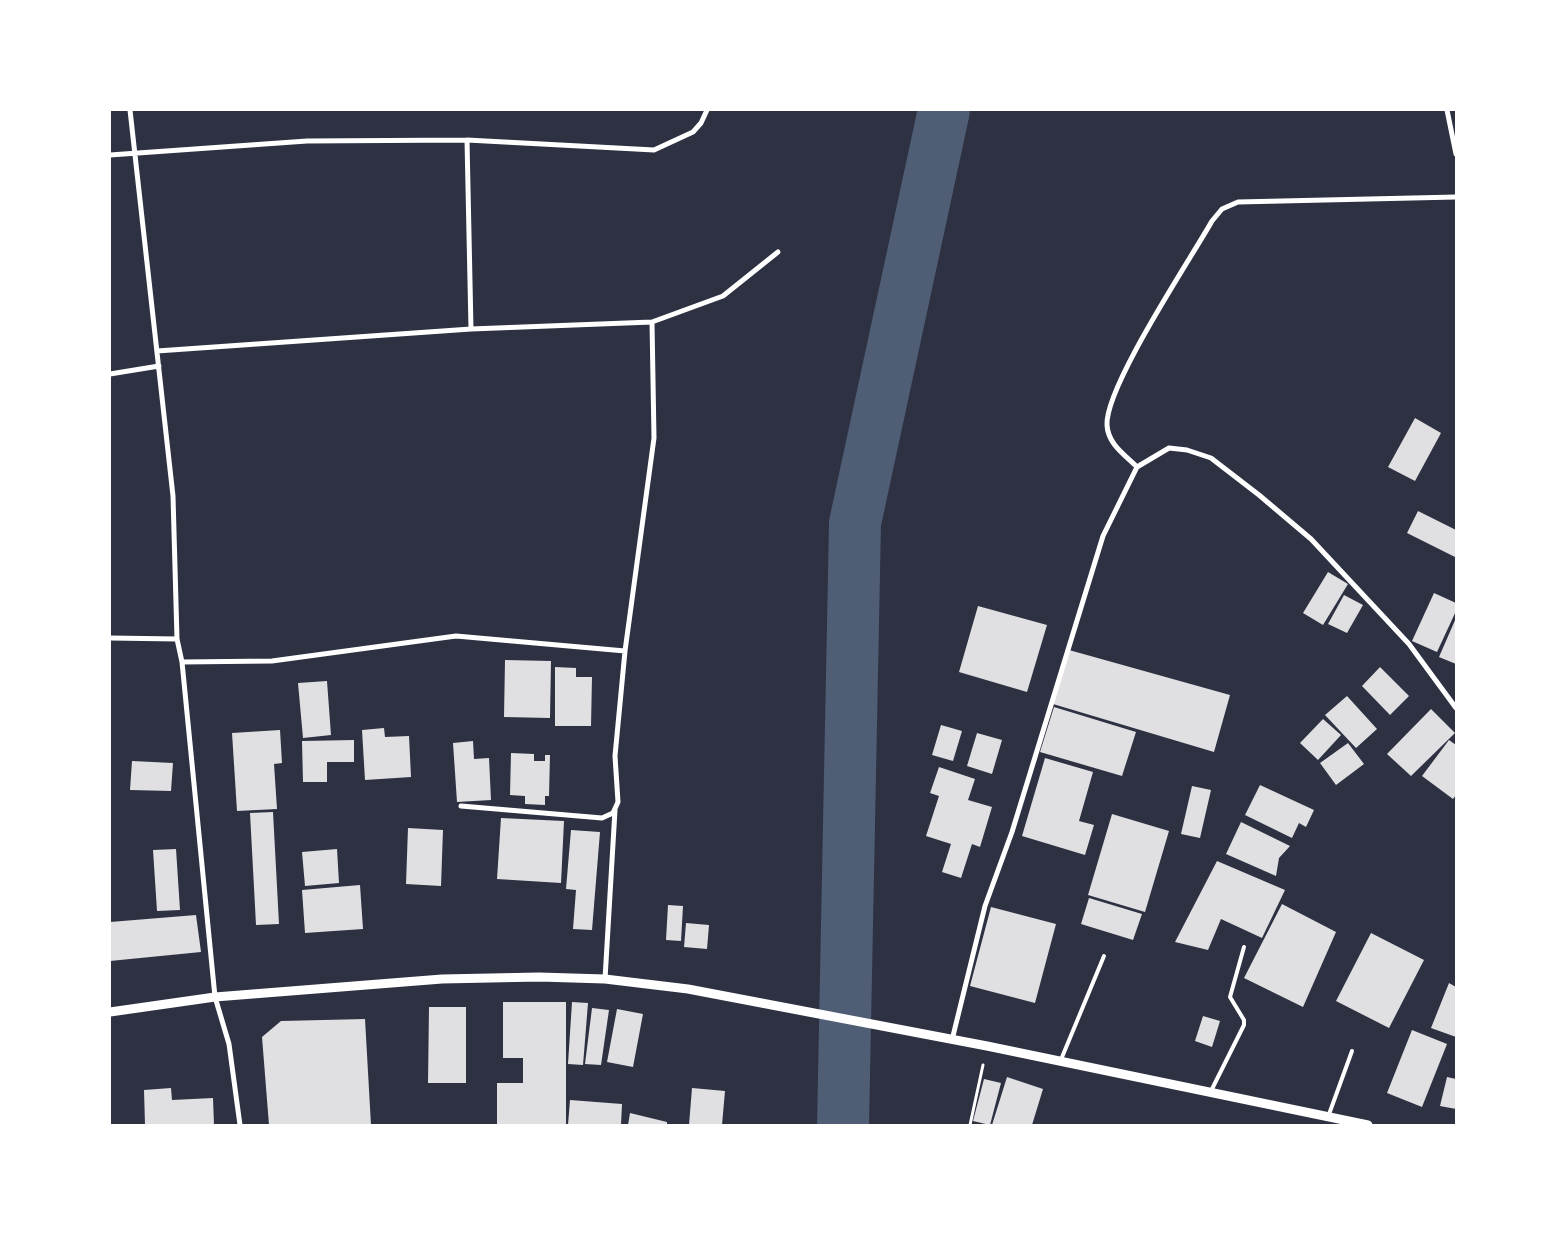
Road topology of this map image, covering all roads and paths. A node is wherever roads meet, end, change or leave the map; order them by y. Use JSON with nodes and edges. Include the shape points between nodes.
{"nodes":[{"id":1,"x":130,"y":110,"type":"edge"},
{"id":2,"x":707,"y":110,"type":"edge"},
{"id":3,"x":1447,"y":110,"type":"edge"},
{"id":4,"x":467,"y":140,"type":"junction"},
{"id":5,"x":134,"y":153,"type":"junction"},
{"id":6,"x":1456,"y":154,"type":"edge"},
{"id":7,"x":110,"y":155,"type":"edge"},
{"id":8,"x":1456,"y":197,"type":"edge"},
{"id":9,"x":778,"y":252,"type":"dead end"},
{"id":10,"x":652,"y":322,"type":"junction"},
{"id":11,"x":471,"y":329,"type":"junction"},
{"id":12,"x":157,"y":351,"type":"junction"},
{"id":13,"x":158,"y":366,"type":"junction"},
{"id":14,"x":110,"y":374,"type":"edge"},
{"id":15,"x":1137,"y":467,"type":"junction"},
{"id":16,"x":110,"y":638,"type":"edge"},
{"id":17,"x":177,"y":639,"type":"junction"},
{"id":18,"x":625,"y":651,"type":"junction"},
{"id":19,"x":182,"y":662,"type":"junction"},
{"id":20,"x":1456,"y":708,"type":"edge"},
{"id":21,"x":461,"y":806,"type":"dead end"},
{"id":22,"x":615,"y":809,"type":"junction"},
{"id":23,"x":1244,"y":947,"type":"dead end"},
{"id":24,"x":1104,"y":956,"type":"dead end"},
{"id":25,"x":604,"y":980,"type":"junction"},
{"id":26,"x":215,"y":997,"type":"junction"},
{"id":27,"x":110,"y":1012,"type":"edge"},
{"id":28,"x":951,"y":1040,"type":"junction"},
{"id":29,"x":987,"y":1046,"type":"junction"},
{"id":30,"x":1352,"y":1052,"type":"dead end"},
{"id":31,"x":1060,"y":1062,"type":"junction"},
{"id":32,"x":1210,"y":1093,"type":"junction"},
{"id":33,"x":1328,"y":1117,"type":"junction"},
{"id":34,"x":240,"y":1125,"type":"edge"},
{"id":35,"x":970,"y":1125,"type":"edge"},
{"id":36,"x":1368,"y":1125,"type":"edge"}],
"edges":[{"from":1,"to":5,"type":"street"},
{"from":2,"to":4,"type":"street","via":[[693,132],[654,150]]},
{"from":3,"to":6,"type":"street"},
{"from":4,"to":5,"type":"street","via":[[307,141]]},
{"from":4,"to":11,"type":"street"},
{"from":5,"to":7,"type":"street"},
{"from":5,"to":12,"type":"street"},
{"from":8,"to":15,"type":"street","via":[[1238,202],[1222,209],[1142,340],[1110,402],[1107,425],[1111,443]]},
{"from":9,"to":10,"type":"street","via":[[723,296]]},
{"from":10,"to":11,"type":"street"},
{"from":10,"to":18,"type":"street","via":[[654,438]]},
{"from":11,"to":12,"type":"street"},
{"from":12,"to":13,"type":"street"},
{"from":13,"to":14,"type":"street"},
{"from":13,"to":17,"type":"street","via":[[174,520]]},
{"from":15,"to":20,"type":"street","via":[[1169,448],[1211,458],[1311,539],[1409,644]]},
{"from":15,"to":28,"type":"street","via":[[1103,536],[1094,563],[1012,832],[985,906]]},
{"from":16,"to":17,"type":"street"},
{"from":17,"to":19,"type":"street"},
{"from":18,"to":19,"type":"street","via":[[456,636],[272,661]]},
{"from":18,"to":22,"type":"street","via":[[615,756],[618,789]]},
{"from":19,"to":26,"type":"street"},
{"from":21,"to":22,"type":"street","via":[[602,818]]},
{"from":22,"to":25,"type":"street"},
{"from":23,"to":32,"type":"lane","via":[[1230,997],[1244,1025]]},
{"from":24,"to":31,"type":"lane"},
{"from":25,"to":26,"type":"street","via":[[442,979]]},
{"from":25,"to":28,"type":"street","via":[[688,989]]},
{"from":26,"to":27,"type":"street"},
{"from":26,"to":34,"type":"street","via":[[229,1044]]},
{"from":28,"to":29,"type":"street"},
{"from":29,"to":31,"type":"street"},
{"from":29,"to":35,"type":"path"},
{"from":30,"to":33,"type":"lane"},
{"from":31,"to":32,"type":"street"},
{"from":32,"to":33,"type":"street"},
{"from":33,"to":36,"type":"street"}]}
